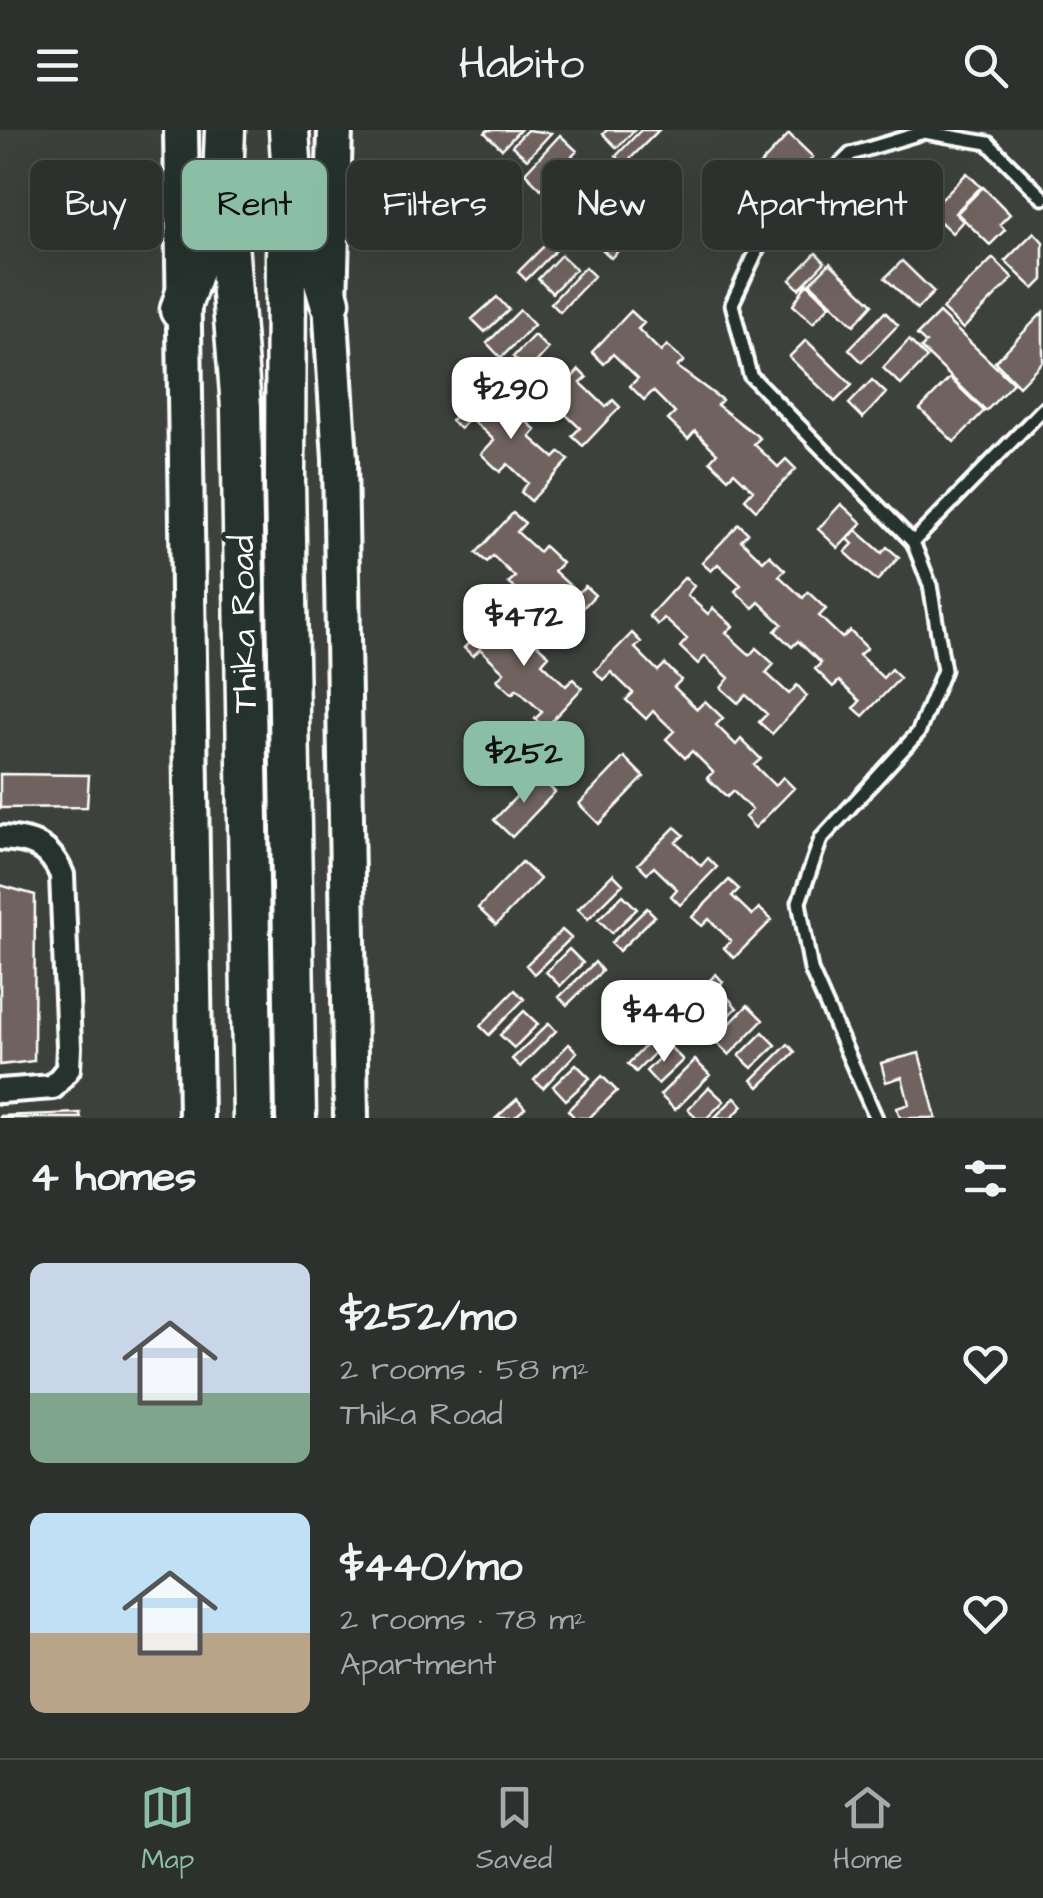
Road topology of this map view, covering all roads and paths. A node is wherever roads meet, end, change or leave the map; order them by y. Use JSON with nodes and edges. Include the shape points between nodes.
{"nodes":[{"id":1,"x":181,"y":130,"type":"edge"},
{"id":2,"x":225,"y":130,"type":"edge"},
{"id":3,"x":289,"y":130,"type":"edge"},
{"id":4,"x":335,"y":130,"type":"edge"},
{"id":5,"x":224,"y":160,"type":"edge"},
{"id":6,"x":291,"y":160,"type":"edge"},
{"id":7,"x":1043,"y":198,"type":"edge"},
{"id":8,"x":200,"y":250,"type":"edge"},
{"id":9,"x":229,"y":250,"type":"edge"},
{"id":10,"x":286,"y":250,"type":"edge"},
{"id":11,"x":314,"y":250,"type":"edge"},
{"id":12,"x":330,"y":302,"type":"junction"},
{"id":13,"x":180,"y":310,"type":"junction"},
{"id":14,"x":1043,"y":409,"type":"edge"},
{"id":15,"x":913,"y":542,"type":"junction"},
{"id":16,"x":0,"y":838,"type":"edge"},
{"id":17,"x":0,"y":1091,"type":"edge"},
{"id":18,"x":196,"y":1118,"type":"edge"},
{"id":19,"x":252,"y":1118,"type":"edge"},
{"id":20,"x":296,"y":1118,"type":"edge"},
{"id":21,"x":351,"y":1118,"type":"edge"},
{"id":22,"x":876,"y":1118,"type":"edge"}],
"edges":[{"from":1,"to":13,"type":"main road","name":"Thika Road"},
{"from":2,"to":5,"type":"highway","name":"Thika Road"},
{"from":3,"to":6,"type":"highway","name":"Thika Road"},
{"from":4,"to":12,"type":"main road"},
{"from":7,"to":15,"type":"lane","via":[[988,143],[924,132],[851,154],[760,244],[732,304],[750,376]]},
{"from":8,"to":13,"type":"highway"},
{"from":9,"to":19,"type":"highway","name":"Thika Road","via":[[241,406]]},
{"from":10,"to":20,"type":"highway","name":"Thika Road"},
{"from":11,"to":12,"type":"highway"},
{"from":12,"to":21,"type":"main road","via":[[340,459]]},
{"from":13,"to":18,"type":"main road","name":"Thika Road"},
{"from":14,"to":15,"type":"lane"},
{"from":15,"to":22,"type":"lane","via":[[930,584],[944,670],[918,733],[821,839],[799,902],[811,970]]},
{"from":16,"to":17,"type":"street","via":[[43,846],[62,876],[70,1048],[68,1069],[53,1088]]}]}
